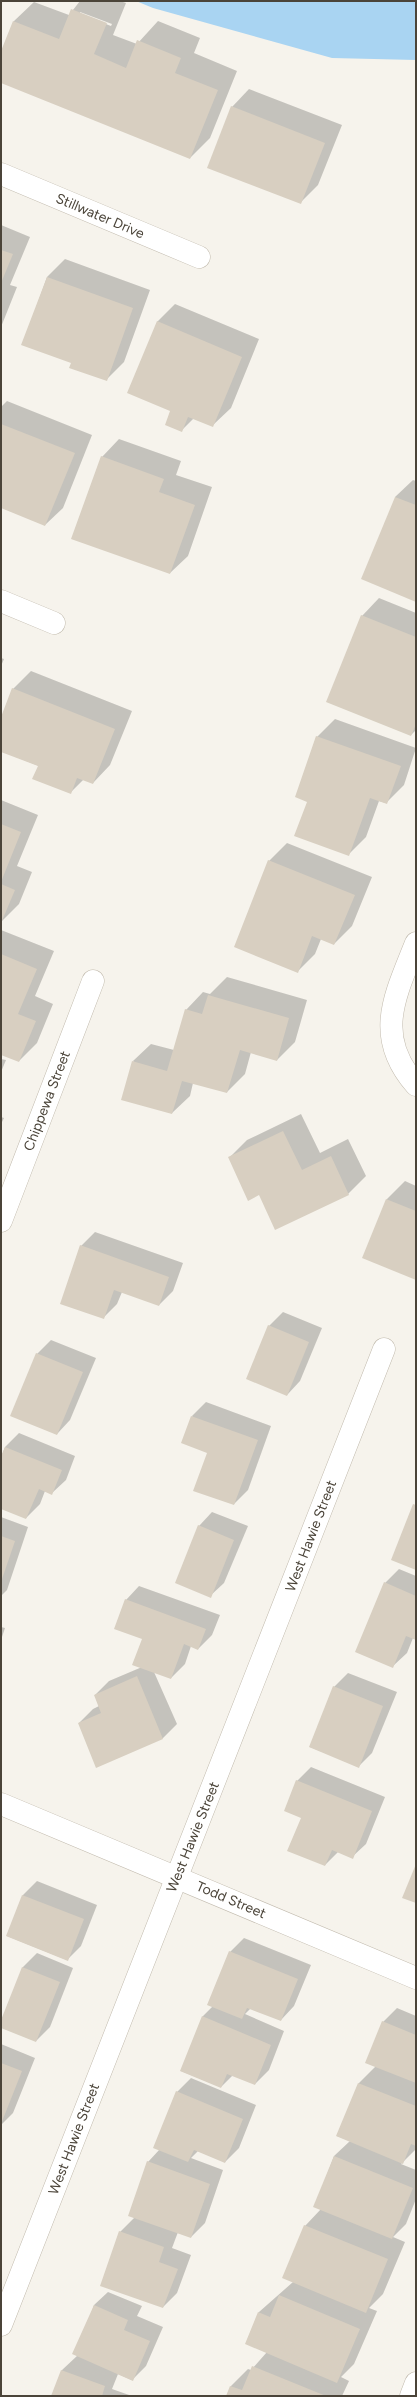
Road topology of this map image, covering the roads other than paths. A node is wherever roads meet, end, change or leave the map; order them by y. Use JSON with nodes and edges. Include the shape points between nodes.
{"nodes":[{"id":1,"x":1,"y":174,"type":"edge"},
{"id":2,"x":199,"y":257,"type":"dead end"},
{"id":3,"x":1,"y":601,"type":"edge"},
{"id":4,"x":54,"y":623,"type":"dead end"},
{"id":5,"x":416,"y":943,"type":"edge"},
{"id":6,"x":93,"y":981,"type":"dead end"},
{"id":7,"x":416,"y":1085,"type":"edge"},
{"id":8,"x":1,"y":1221,"type":"edge"},
{"id":9,"x":384,"y":1350,"type":"dead end"},
{"id":10,"x":1,"y":1804,"type":"edge"},
{"id":11,"x":177,"y":1878,"type":"junction"},
{"id":12,"x":416,"y":1978,"type":"edge"},
{"id":13,"x":1,"y":2325,"type":"edge"},
{"id":14,"x":416,"y":2383,"type":"edge"},
{"id":15,"x":411,"y":2396,"type":"edge"}],
"edges":[{"from":1,"to":2,"type":"street","name":"Stillwater Drive"},
{"from":3,"to":4,"type":"street"},
{"from":5,"to":7,"type":"street","via":[[394,998],[390,1023],[393,1048],[403,1071]]},
{"from":6,"to":8,"type":"street","name":"Chippewa Street"},
{"from":9,"to":11,"type":"street","name":"West Hawie Street"},
{"from":10,"to":11,"type":"street","name":"Todd Street"},
{"from":11,"to":12,"type":"street","name":"Todd Street"},
{"from":11,"to":13,"type":"street","name":"West Hawie Street"},
{"from":14,"to":15,"type":"street"}]}
